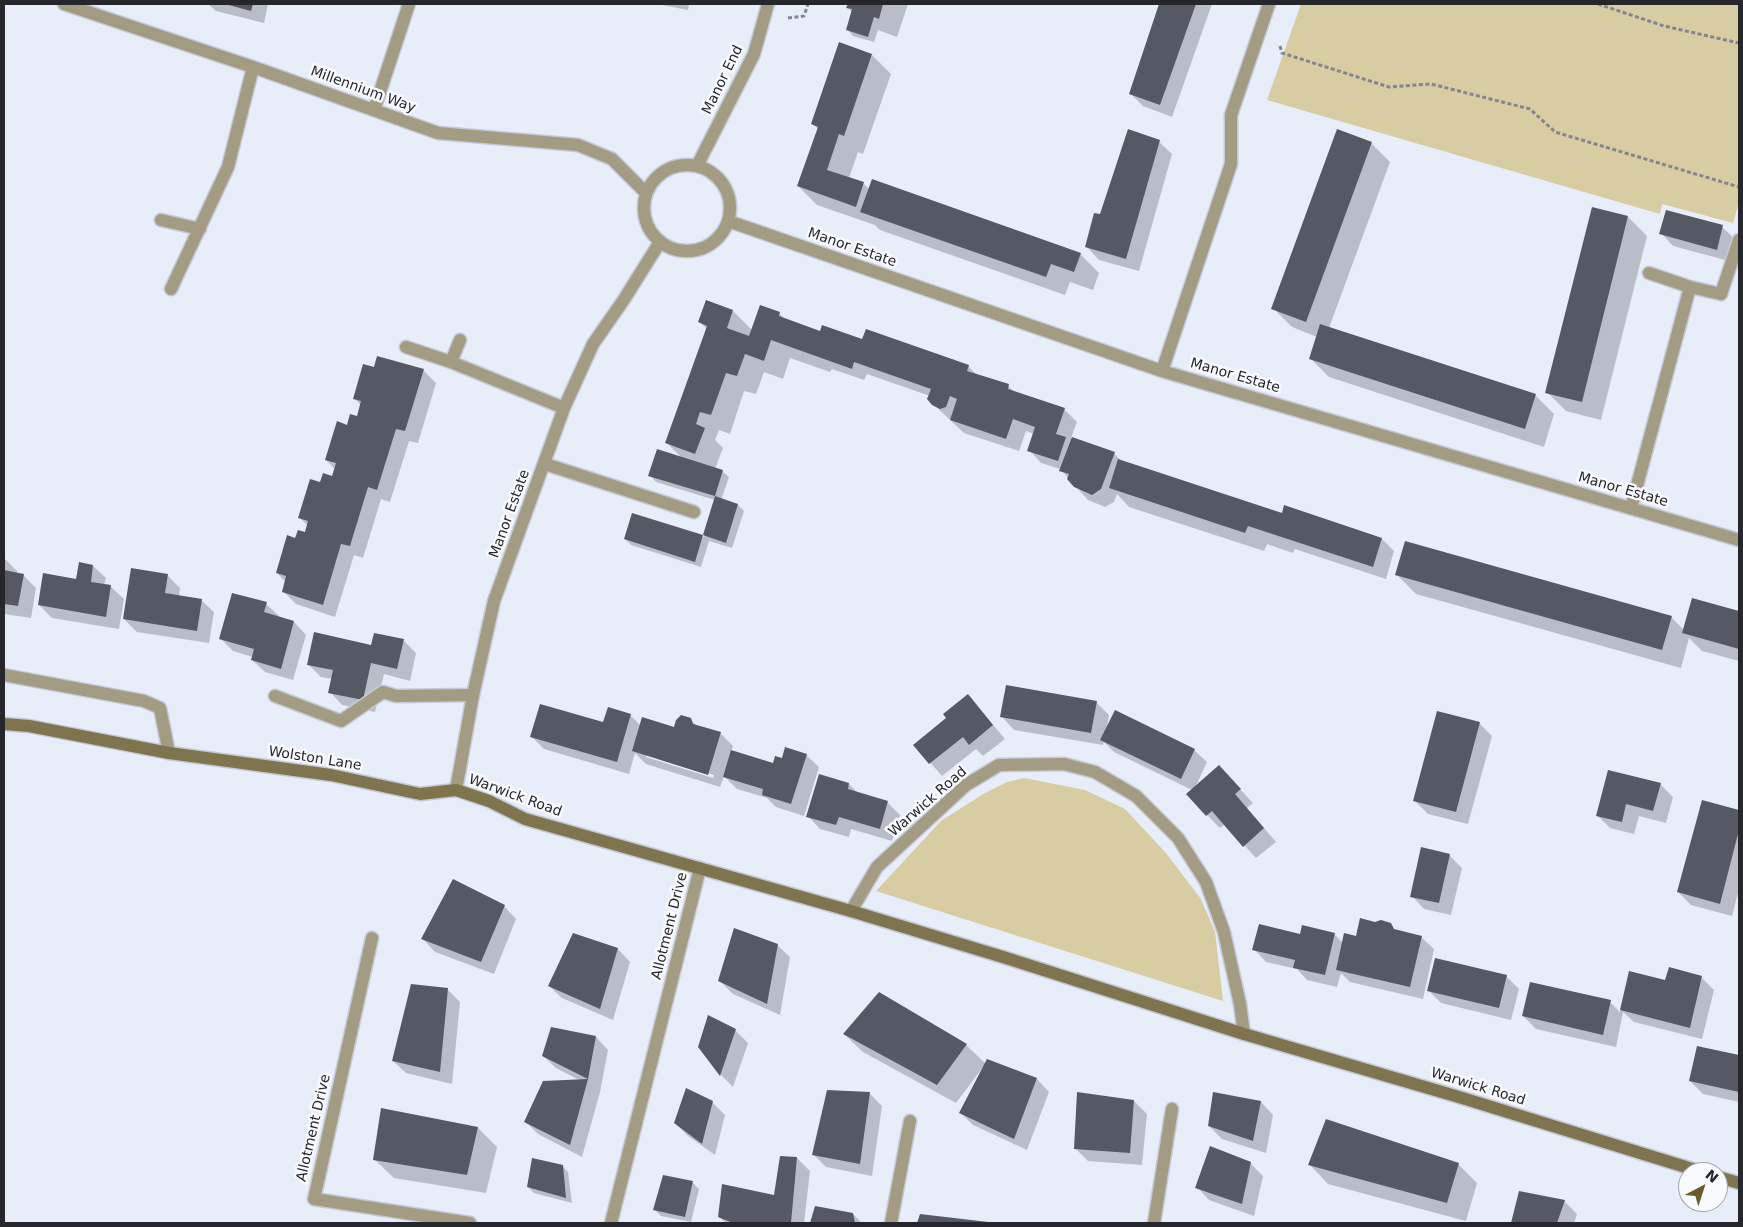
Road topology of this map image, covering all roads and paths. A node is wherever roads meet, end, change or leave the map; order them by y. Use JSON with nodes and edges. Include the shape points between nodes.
{"nodes":[{"id":1,"x":68,"y":4,"type":"edge"},
{"id":2,"x":409,"y":4,"type":"edge"},
{"id":3,"x":768,"y":4,"type":"edge"},
{"id":4,"x":1269,"y":4,"type":"edge"},
{"id":5,"x":1598,"y":4,"type":"edge"},
{"id":6,"x":1739,"y":42,"type":"edge"},
{"id":7,"x":1280,"y":44,"type":"dead end"},
{"id":8,"x":253,"y":67,"type":"junction"},
{"id":9,"x":374,"y":110,"type":"junction"},
{"id":10,"x":697,"y":166,"type":"junction"},
{"id":11,"x":1739,"y":187,"type":"edge"},
{"id":12,"x":646,"y":193,"type":"junction"},
{"id":13,"x":161,"y":220,"type":"dead end"},
{"id":14,"x":728,"y":222,"type":"junction"},
{"id":15,"x":200,"y":229,"type":"junction"},
{"id":16,"x":1739,"y":240,"type":"edge"},
{"id":17,"x":660,"y":242,"type":"junction"},
{"id":18,"x":1649,"y":273,"type":"dead end"},
{"id":19,"x":1690,"y":287,"type":"junction"},
{"id":20,"x":171,"y":289,"type":"dead end"},
{"id":21,"x":460,"y":340,"type":"dead end"},
{"id":22,"x":406,"y":346,"type":"dead end"},
{"id":23,"x":451,"y":362,"type":"junction"},
{"id":24,"x":1162,"y":371,"type":"junction"},
{"id":25,"x":564,"y":408,"type":"junction"},
{"id":26,"x":544,"y":464,"type":"junction"},
{"id":27,"x":1631,"y":508,"type":"junction"},
{"id":28,"x":694,"y":512,"type":"dead end"},
{"id":29,"x":1739,"y":540,"type":"edge"},
{"id":30,"x":4,"y":675,"type":"edge"},
{"id":31,"x":473,"y":695,"type":"junction"},
{"id":32,"x":275,"y":696,"type":"dead end"},
{"id":33,"x":4,"y":724,"type":"edge"},
{"id":34,"x":169,"y":753,"type":"junction"},
{"id":35,"x":456,"y":790,"type":"junction"},
{"id":36,"x":700,"y":868,"type":"junction"},
{"id":37,"x":851,"y":911,"type":"junction"},
{"id":38,"x":372,"y":938,"type":"dead end"},
{"id":39,"x":1244,"y":1034,"type":"junction"},
{"id":40,"x":1172,"y":1109,"type":"dead end"},
{"id":41,"x":910,"y":1120,"type":"dead end"},
{"id":42,"x":1678,"y":1165,"type":"edge"},
{"id":43,"x":470,"y":1223,"type":"edge"},
{"id":44,"x":611,"y":1223,"type":"edge"},
{"id":45,"x":891,"y":1223,"type":"edge"},
{"id":46,"x":1154,"y":1223,"type":"edge"}],
"edges":[{"from":1,"to":8,"type":"street","name":"Millennium Way"},
{"from":2,"to":9,"type":"street"},
{"from":3,"to":10,"type":"street","name":"Manor End","via":[[754,54]]},
{"from":4,"to":24,"type":"street","via":[[1231,115],[1231,164]]},
{"from":5,"to":6,"type":"path","via":[[1664,26]]},
{"from":7,"to":11,"type":"path","via":[[1282,53],[1389,87],[1431,84],[1530,109],[1555,132]]},
{"from":8,"to":9,"type":"street","name":"Millennium Way"},
{"from":8,"to":15,"type":"street","via":[[228,167]]},
{"from":9,"to":12,"type":"street","name":"Millennium Way","via":[[438,133],[578,145],[612,159]]},
{"from":10,"to":12,"type":"street","via":[[671,168],[654,180]]},
{"from":10,"to":14,"type":"street","via":[[711,172],[724,186],[730,200]]},
{"from":12,"to":17,"type":"street","via":[[643,205],[645,220]]},
{"from":13,"to":15,"type":"street"},
{"from":14,"to":17,"type":"street","via":[[721,235],[703,249],[673,250]]},
{"from":14,"to":24,"type":"street","name":"Manor Estate"},
{"from":15,"to":20,"type":"street"},
{"from":16,"to":19,"type":"street","via":[[1721,294]]},
{"from":17,"to":25,"type":"street","name":"Manor Estate","via":[[593,344]]},
{"from":18,"to":19,"type":"street"},
{"from":19,"to":27,"type":"street"},
{"from":21,"to":23,"type":"street"},
{"from":22,"to":23,"type":"street"},
{"from":23,"to":25,"type":"street"},
{"from":24,"to":27,"type":"street","name":"Manor Estate"},
{"from":25,"to":26,"type":"street","name":"Manor Estate"},
{"from":26,"to":28,"type":"street"},
{"from":26,"to":31,"type":"street","name":"Manor Estate","via":[[494,601]]},
{"from":27,"to":29,"type":"street","name":"Manor Estate"},
{"from":30,"to":34,"type":"street","via":[[144,701],[160,708]]},
{"from":31,"to":32,"type":"street","via":[[396,696],[384,692],[341,720]]},
{"from":31,"to":35,"type":"street","name":"Manor Estate"},
{"from":33,"to":34,"type":"street","name":"Wolston Lane"},
{"from":34,"to":35,"type":"street","name":"Wolston Lane","via":[[331,775],[420,794]]},
{"from":35,"to":36,"type":"street","name":"Warwick Road","via":[[525,819]]},
{"from":36,"to":37,"type":"street","name":"Warwick Road"},
{"from":36,"to":44,"type":"street","name":"Allotment Drive"},
{"from":37,"to":39,"type":"street","name":"Warwick Road"},
{"from":37,"to":39,"type":"street","name":"Warwick Road","via":[[877,867],[966,785],[998,765],[1064,764],[1095,772],[1136,796],[1178,838],[1206,882],[1224,932]]},
{"from":38,"to":43,"type":"street","name":"Allotment Drive","via":[[314,1199]]},
{"from":39,"to":42,"type":"street","name":"Warwick Road"},
{"from":40,"to":46,"type":"street"},
{"from":41,"to":45,"type":"street"}]}
